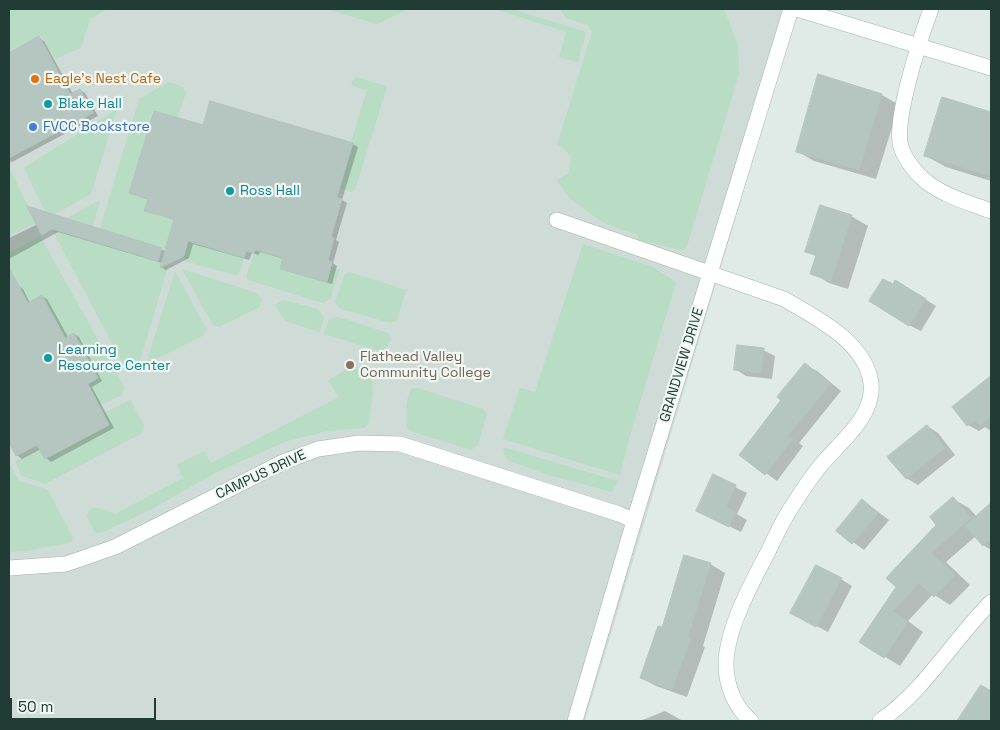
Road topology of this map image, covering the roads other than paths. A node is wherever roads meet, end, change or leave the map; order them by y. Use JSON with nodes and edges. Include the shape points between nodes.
{"nodes":[{"id":1,"x":791,"y":9,"type":"edge"},
{"id":2,"x":798,"y":9,"type":"edge"},
{"id":3,"x":931,"y":9,"type":"edge"},
{"id":4,"x":920,"y":46,"type":"junction"},
{"id":5,"x":991,"y":68,"type":"edge"},
{"id":6,"x":991,"y":211,"type":"edge"},
{"id":7,"x":557,"y":220,"type":"dead end"},
{"id":8,"x":710,"y":273,"type":"junction"},
{"id":9,"x":634,"y":521,"type":"junction"},
{"id":10,"x":9,"y":568,"type":"edge"},
{"id":11,"x":991,"y":602,"type":"edge"},
{"id":12,"x":575,"y":721,"type":"edge"},
{"id":13,"x":751,"y":721,"type":"edge"},
{"id":14,"x":880,"y":721,"type":"edge"}],
"edges":[{"from":1,"to":8,"type":"street","name":"GRANDVIEW DRIVE"},
{"from":2,"to":4,"type":"street"},
{"from":3,"to":4,"type":"street"},
{"from":4,"to":5,"type":"street"},
{"from":4,"to":6,"type":"street","via":[[899,130],[906,160],[926,182],[940,191]]},
{"from":7,"to":8,"type":"street"},
{"from":8,"to":9,"type":"street","name":"GRANDVIEW DRIVE"},
{"from":8,"to":13,"type":"street","via":[[784,300],[817,319],[859,354],[871,385],[862,417],[821,466],[782,522],[736,622],[726,664],[728,684],[736,704]]},
{"from":9,"to":10,"type":"street","name":"CAMPUS DRIVE","via":[[400,444],[359,443],[318,449],[283,462],[115,547],[66,564]]},
{"from":9,"to":12,"type":"street","name":"GRANDVIEW DRIVE"},
{"from":11,"to":14,"type":"street","via":[[909,697]]}]}
